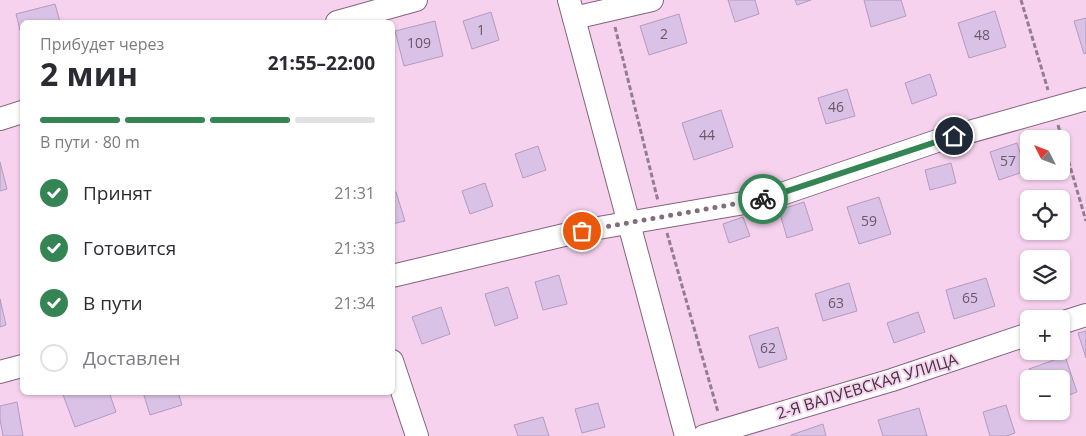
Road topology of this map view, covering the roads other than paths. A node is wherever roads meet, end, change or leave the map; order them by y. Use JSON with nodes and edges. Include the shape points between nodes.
{"nodes":[{"id":1,"x":416,"y":0,"type":"edge"},
{"id":2,"x":652,"y":0,"type":"edge"},
{"id":3,"x":571,"y":9,"type":"edge"},
{"id":4,"x":345,"y":20,"type":"edge"},
{"id":5,"x":1086,"y":98,"type":"edge"},
{"id":6,"x":20,"y":113,"type":"edge"},
{"id":7,"x":0,"y":119,"type":"edge"},
{"id":8,"x":628,"y":223,"type":"junction"},
{"id":9,"x":395,"y":275,"type":"edge"},
{"id":10,"x":1086,"y":315,"type":"edge"},
{"id":11,"x":1070,"y":320,"type":"edge"},
{"id":12,"x":1020,"y":337,"type":"edge"},
{"id":13,"x":20,"y":367,"type":"edge"},
{"id":14,"x":395,"y":370,"type":"edge"},
{"id":15,"x":0,"y":372,"type":"edge"},
{"id":16,"x":417,"y":436,"type":"edge"},
{"id":17,"x":686,"y":436,"type":"edge"},
{"id":18,"x":704,"y":436,"type":"edge"}],
"edges":[{"from":1,"to":4,"type":"street"},
{"from":2,"to":3,"type":"street"},
{"from":3,"to":8,"type":"street"},
{"from":5,"to":8,"type":"street","via":[[937,141],[767,199]]},
{"from":6,"to":7,"type":"street"},
{"from":8,"to":9,"type":"street"},
{"from":8,"to":17,"type":"street"},
{"from":10,"to":11,"type":"street"},
{"from":12,"to":18,"type":"street","name":"2-Я ВАЛУЕВСКАЯ УЛИЦА","via":[[892,380]]},
{"from":13,"to":15,"type":"street"},
{"from":14,"to":16,"type":"street"}]}
